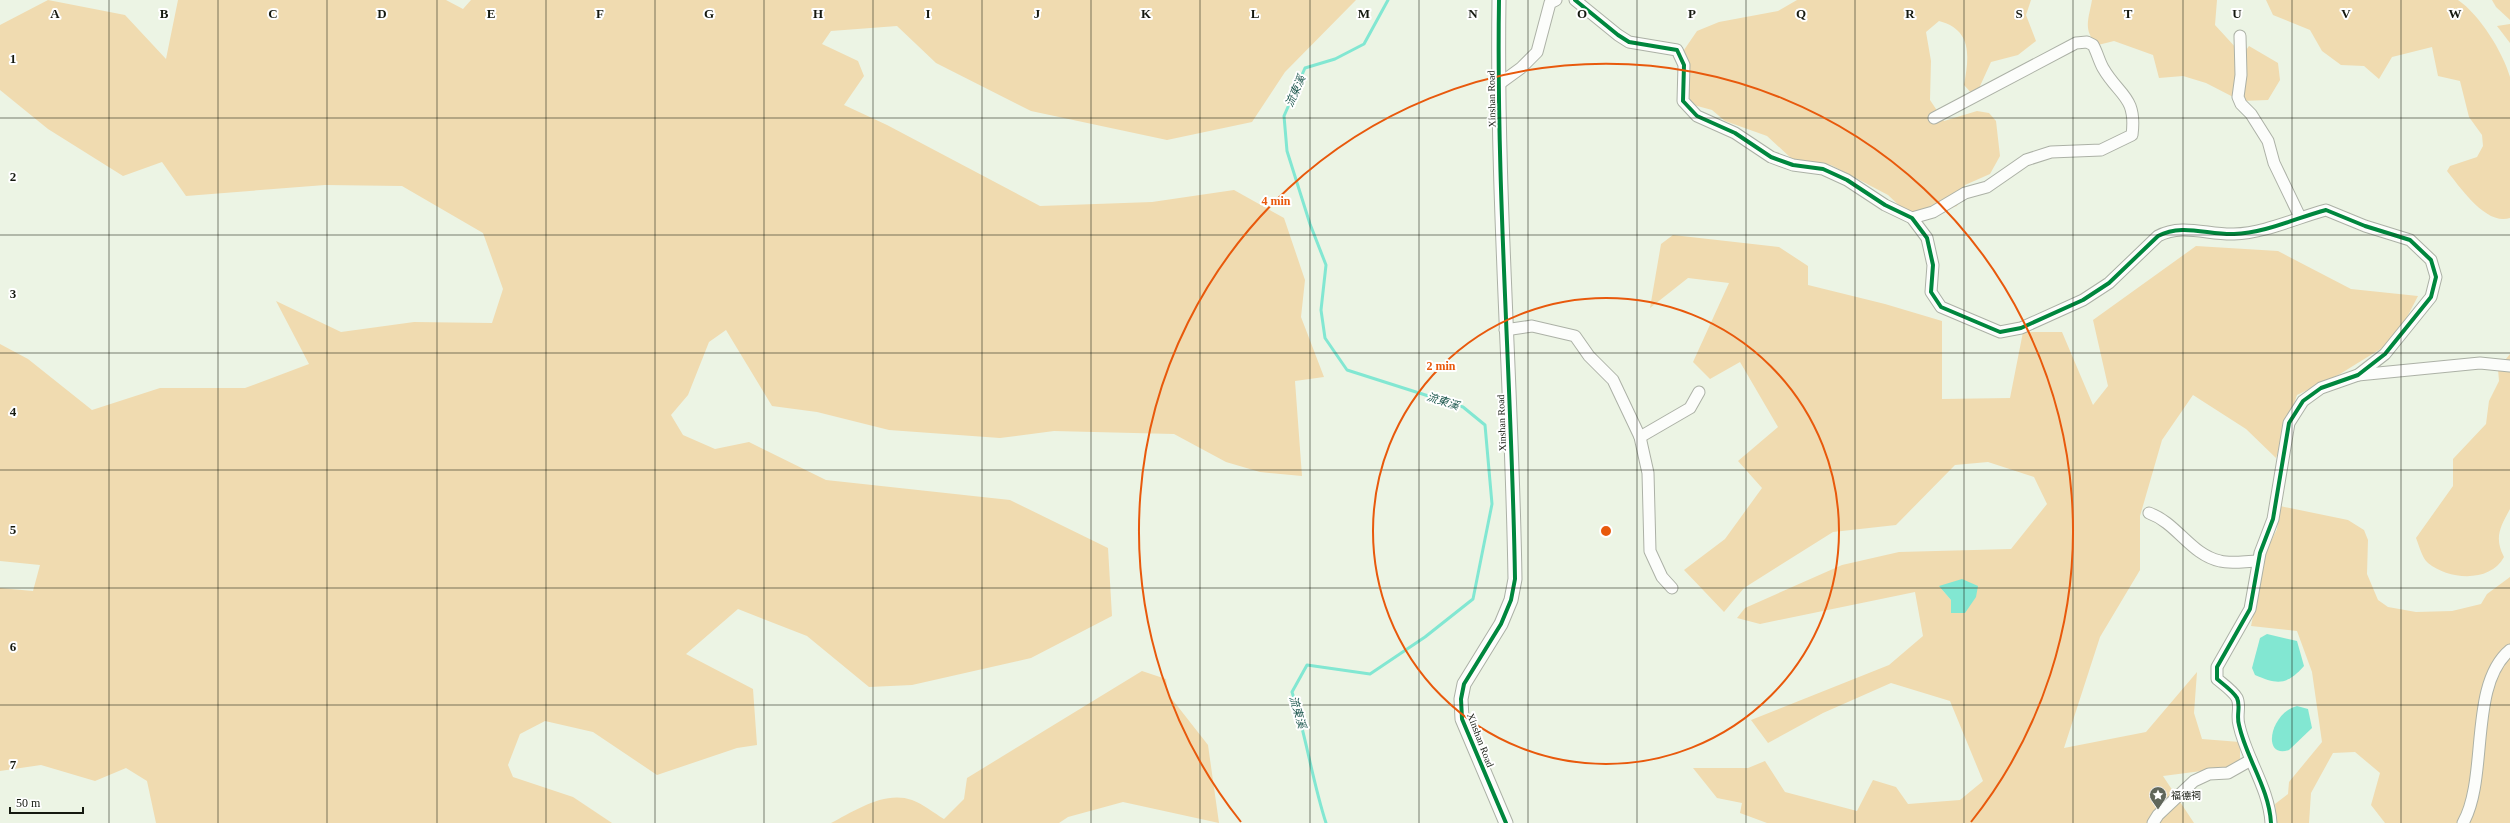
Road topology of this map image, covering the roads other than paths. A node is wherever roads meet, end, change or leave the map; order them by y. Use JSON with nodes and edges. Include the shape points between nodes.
{"nodes":[{"id":1,"x":1499,"y":0,"type":"edge"},
{"id":2,"x":1556,"y":0,"type":"edge"},
{"id":3,"x":1575,"y":0,"type":"edge"},
{"id":4,"x":2240,"y":36,"type":"dead end"},
{"id":5,"x":1499,"y":84,"type":"junction"},
{"id":6,"x":1934,"y":118,"type":"dead end"},
{"id":7,"x":2300,"y":217,"type":"junction"},
{"id":8,"x":1912,"y":218,"type":"junction"},
{"id":9,"x":1505,"y":330,"type":"junction"},
{"id":10,"x":2510,"y":366,"type":"edge"},
{"id":11,"x":2358,"y":375,"type":"junction"},
{"id":12,"x":1699,"y":392,"type":"dead end"},
{"id":13,"x":1640,"y":437,"type":"junction"},
{"id":14,"x":2149,"y":513,"type":"dead end"},
{"id":15,"x":2258,"y":561,"type":"junction"},
{"id":16,"x":1672,"y":588,"type":"dead end"},
{"id":17,"x":2510,"y":650,"type":"edge"},
{"id":18,"x":2251,"y":760,"type":"junction"},
{"id":19,"x":1506,"y":823,"type":"edge"},
{"id":20,"x":2153,"y":823,"type":"edge"},
{"id":21,"x":2271,"y":823,"type":"edge"},
{"id":22,"x":2463,"y":823,"type":"edge"}],
"edges":[{"from":1,"to":5,"type":"street","name":"Xinshan Road"},
{"from":2,"to":5,"type":"street","via":[[1550,3],[1537,52]]},
{"from":3,"to":8,"type":"street","via":[[1629,42],[1677,50],[1684,65],[1683,100],[1697,116],[1735,133],[1771,157],[1835,174],[1885,205]]},
{"from":4,"to":7,"type":"street","via":[[2240,104],[2251,114],[2268,141],[2274,163]]},
{"from":5,"to":9,"type":"street","name":"Xinshan Road"},
{"from":6,"to":8,"type":"street","via":[[2076,43],[2087,42],[2093,45],[2103,68],[2131,103],[2134,124],[2132,136],[2101,150],[2051,152],[2026,160],[1987,187],[1965,193],[1933,212]]},
{"from":7,"to":8,"type":"street","via":[[2259,230],[2233,234],[2180,229],[2167,231],[2158,236],[2109,283],[2084,300],[2021,328],[2000,332],[1941,307],[1931,292],[1933,265],[1927,238]]},
{"from":7,"to":11,"type":"street","via":[[2326,210],[2410,240],[2435,267],[2436,277],[2431,297],[2385,354]]},
{"from":9,"to":13,"type":"street","via":[[1532,326],[1575,336],[1589,356],[1613,380]]},
{"from":9,"to":19,"type":"street","name":"Xinshan Road","via":[[1515,578],[1511,600],[1501,624],[1464,684],[1461,699],[1462,719]]},
{"from":10,"to":11,"type":"street","via":[[2480,363]]},
{"from":11,"to":15,"type":"street","via":[[2321,388],[2295,410],[2289,423],[2273,519]]},
{"from":12,"to":13,"type":"street","via":[[1690,408]]},
{"from":13,"to":16,"type":"street","via":[[1648,473],[1650,551],[1662,577]]},
{"from":14,"to":15,"type":"street","via":[[2170,524],[2196,549],[2220,561]]},
{"from":15,"to":18,"type":"street","via":[[2250,609],[2217,667],[2217,679],[2236,696],[2240,704],[2237,718]]},
{"from":17,"to":22,"type":"street","via":[[2503,656],[2489,681],[2468,814]]},
{"from":18,"to":20,"type":"street","via":[[2228,773],[2209,774],[2194,782],[2158,815]]},
{"from":18,"to":21,"type":"street","via":[[2270,808]]}]}
